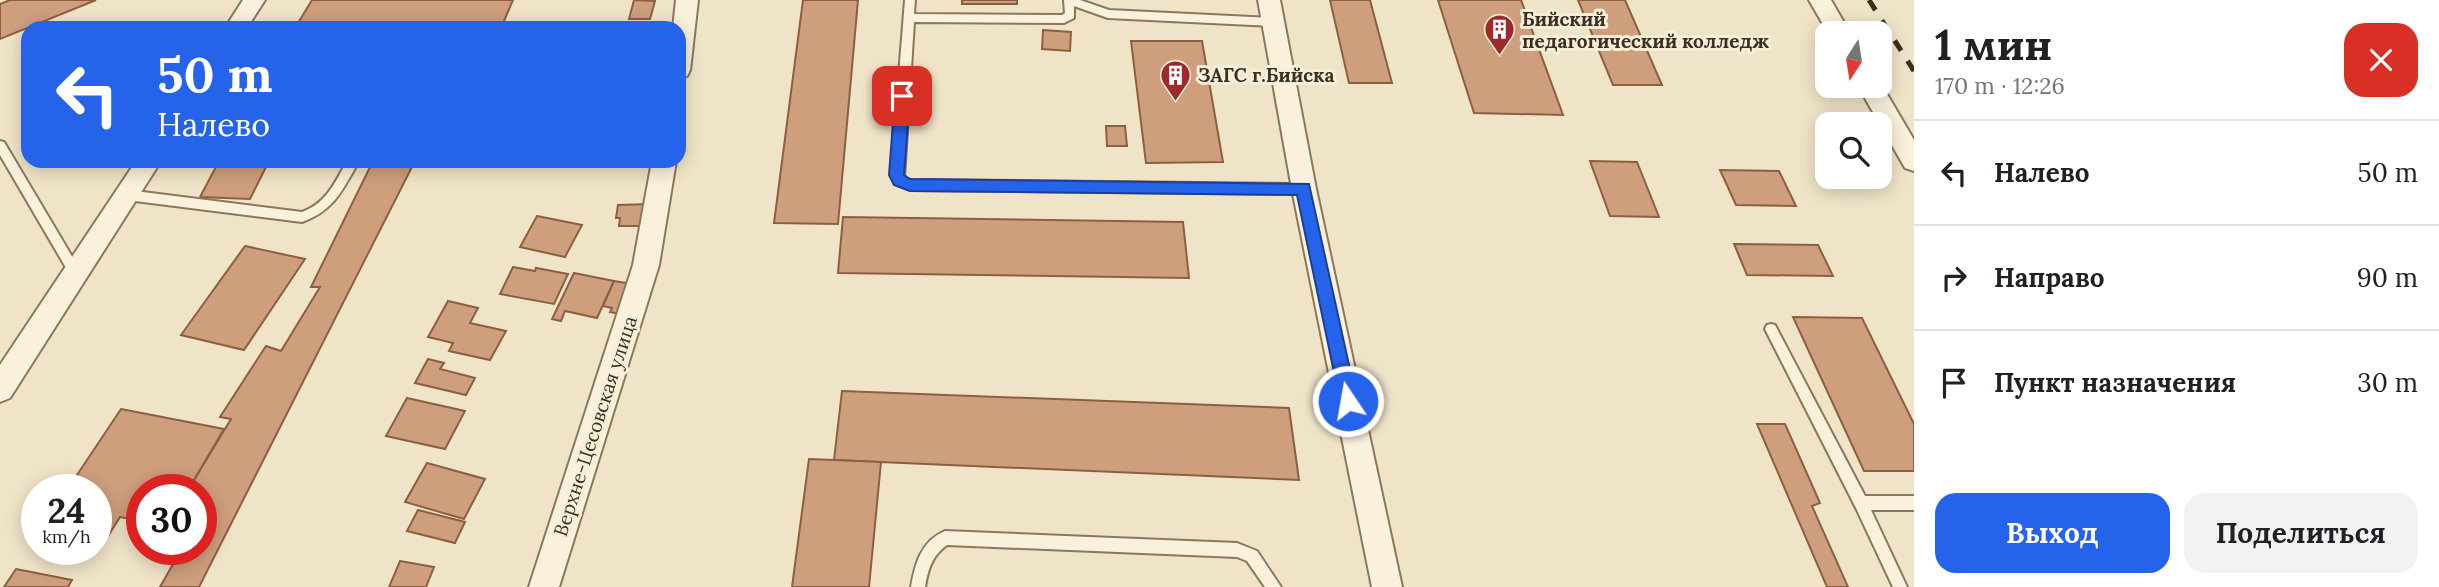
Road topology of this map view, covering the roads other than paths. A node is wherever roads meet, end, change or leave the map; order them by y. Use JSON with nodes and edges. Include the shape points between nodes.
{"nodes":[{"id":1,"x":254,"y":0,"type":"edge"},
{"id":2,"x":687,"y":0,"type":"edge"},
{"id":3,"x":910,"y":0,"type":"edge"},
{"id":4,"x":1820,"y":0,"type":"edge"},
{"id":5,"x":1069,"y":1,"type":"edge"},
{"id":6,"x":1272,"y":11,"type":"edge"},
{"id":7,"x":908,"y":18,"type":"junction"},
{"id":8,"x":240,"y":21,"type":"edge"},
{"id":9,"x":685,"y":21,"type":"edge"},
{"id":10,"x":1832,"y":21,"type":"edge"},
{"id":11,"x":1877,"y":98,"type":"edge"},
{"id":12,"x":0,"y":145,"type":"edge"},
{"id":13,"x":1914,"y":162,"type":"edge"},
{"id":14,"x":144,"y":168,"type":"edge"},
{"id":15,"x":349,"y":168,"type":"edge"},
{"id":16,"x":663,"y":168,"type":"edge"},
{"id":17,"x":1304,"y":189,"type":"junction"},
{"id":18,"x":127,"y":195,"type":"junction"},
{"id":19,"x":646,"y":265,"type":"joint"},
{"id":20,"x":76,"y":274,"type":"junction"},
{"id":21,"x":1770,"y":329,"type":"dead end"},
{"id":22,"x":0,"y":389,"type":"edge"},
{"id":23,"x":1861,"y":503,"type":"junction"},
{"id":24,"x":1914,"y":503,"type":"edge"},
{"id":25,"x":544,"y":587,"type":"edge"},
{"id":26,"x":918,"y":587,"type":"edge"},
{"id":27,"x":1274,"y":587,"type":"edge"},
{"id":28,"x":1387,"y":587,"type":"edge"},
{"id":29,"x":1900,"y":587,"type":"edge"}],
"edges":[{"from":1,"to":8,"type":"street"},
{"from":2,"to":9,"type":"street"},
{"from":3,"to":7,"type":"lane"},
{"from":4,"to":10,"type":"street"},
{"from":5,"to":6,"type":"lane","via":[[1108,14]]},
{"from":5,"to":7,"type":"lane","via":[[1070,15],[1064,19]]},
{"from":6,"to":17,"type":"street"},
{"from":7,"to":17,"type":"lane","via":[[899,181],[910,185]]},
{"from":11,"to":13,"type":"street"},
{"from":12,"to":20,"type":"lane"},
{"from":14,"to":18,"type":"street"},
{"from":15,"to":18,"type":"lane","via":[[324,208],[302,217]]},
{"from":16,"to":19,"type":"street"},
{"from":17,"to":28,"type":"street"},
{"from":18,"to":20,"type":"street"},
{"from":19,"to":25,"type":"street","name":"Верхне-Цесовская улица"},
{"from":20,"to":22,"type":"street"},
{"from":21,"to":23,"type":"lane"},
{"from":23,"to":24,"type":"lane"},
{"from":23,"to":29,"type":"lane"},
{"from":26,"to":27,"type":"lane","via":[[932,546],[945,538],[1237,550],[1252,556]]}]}
